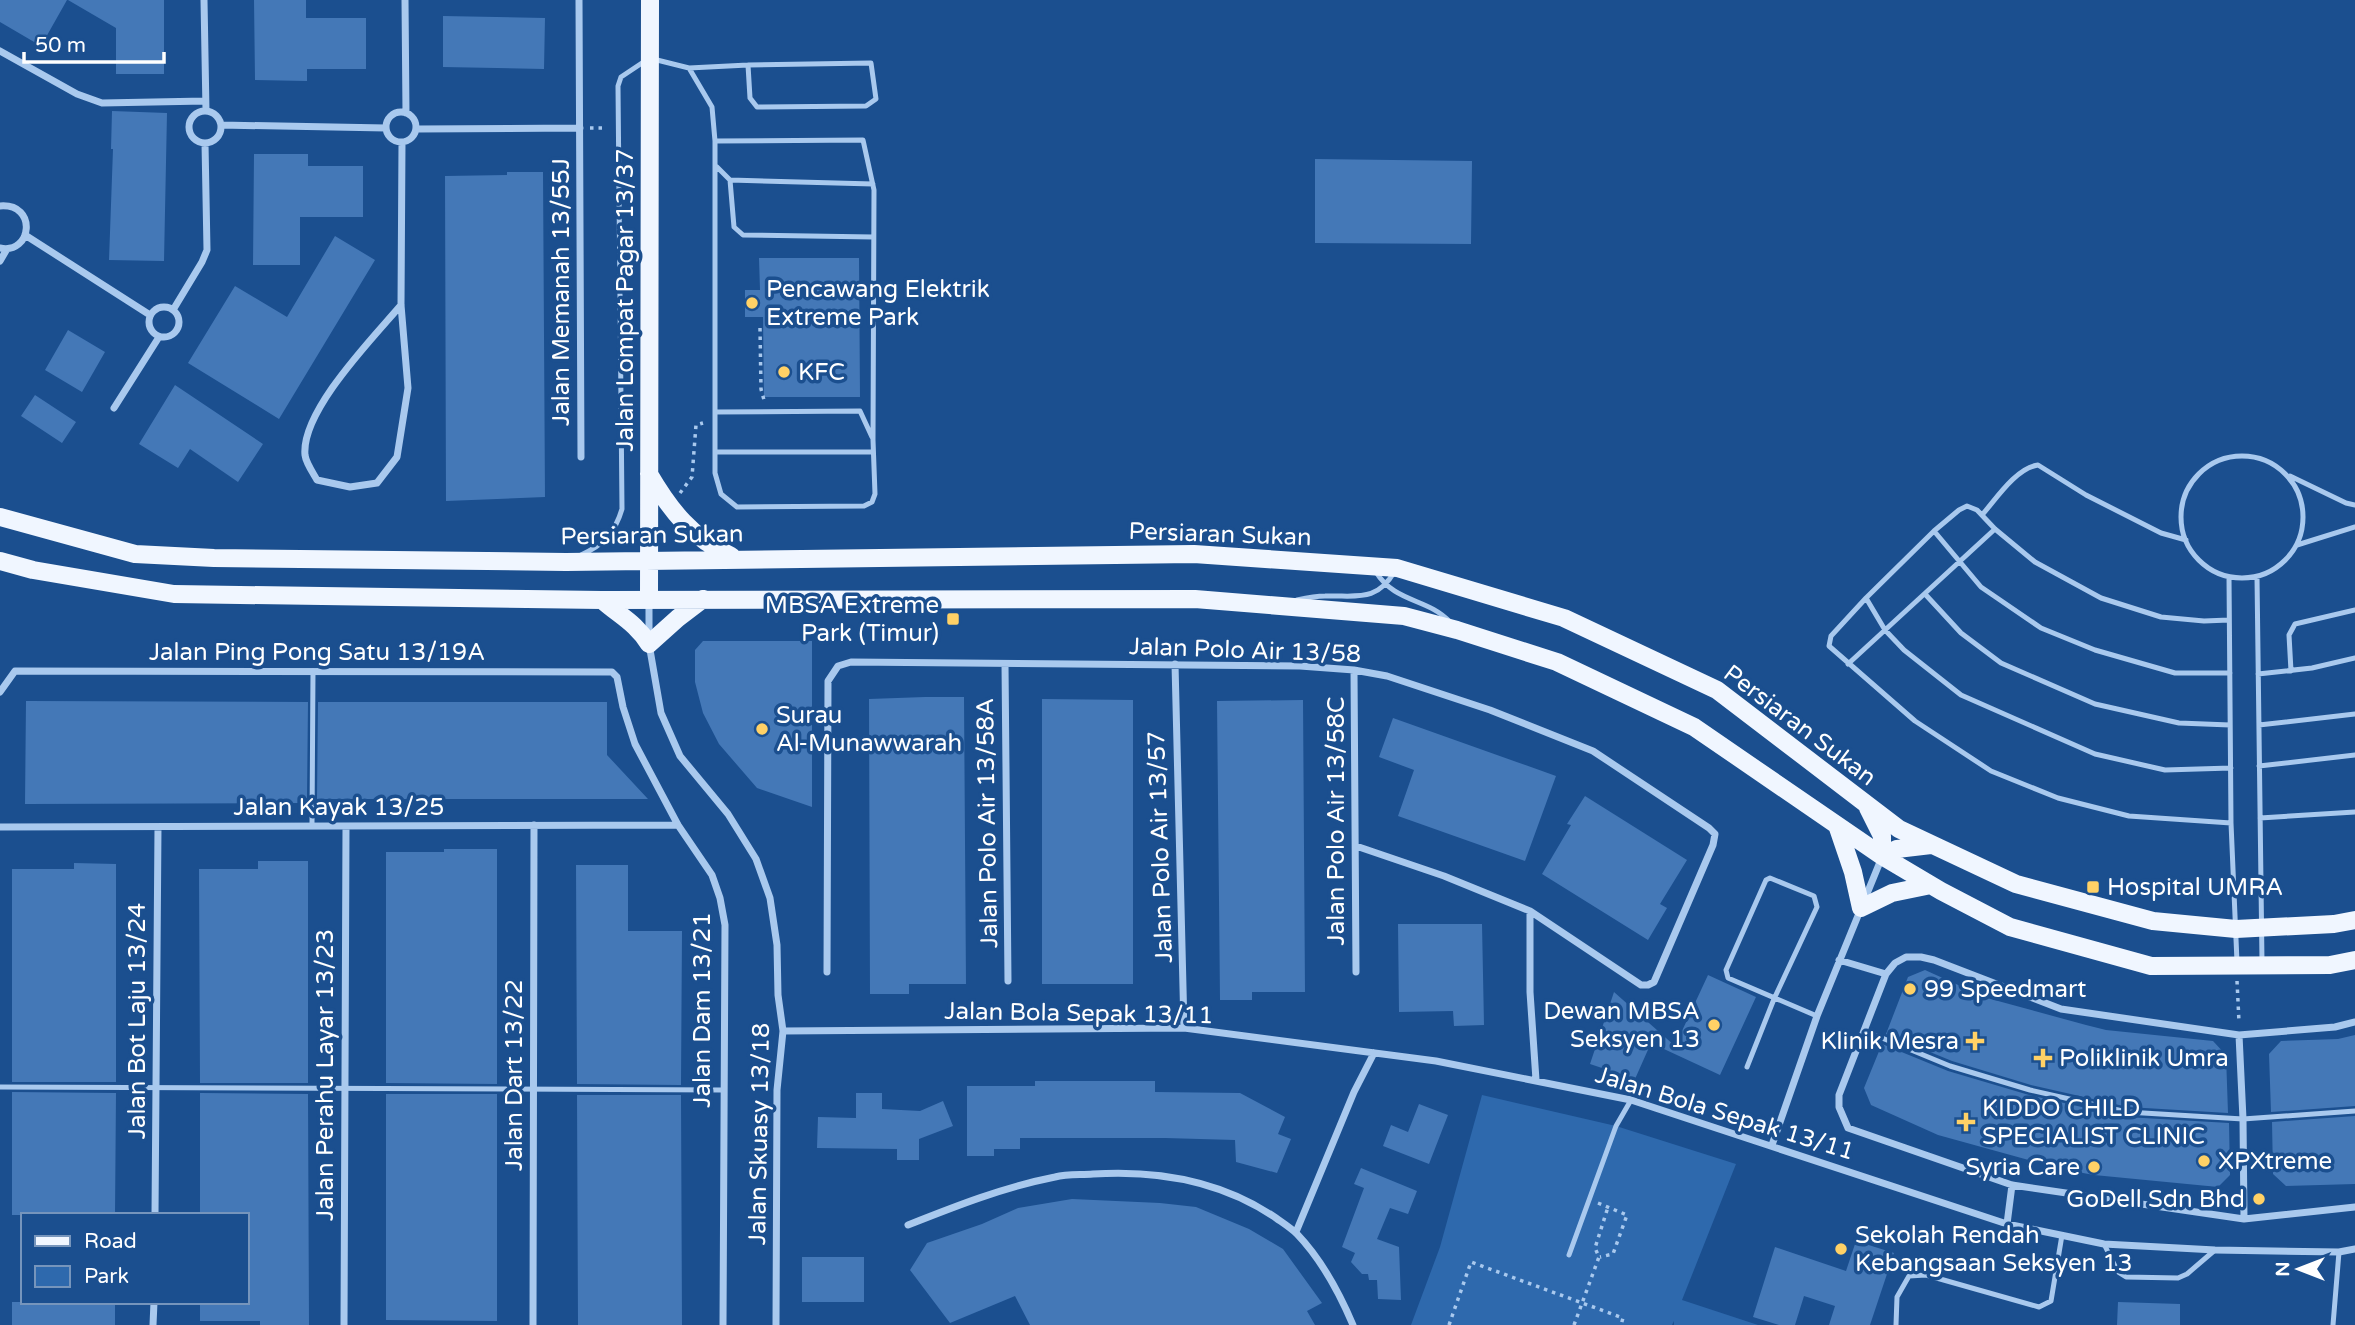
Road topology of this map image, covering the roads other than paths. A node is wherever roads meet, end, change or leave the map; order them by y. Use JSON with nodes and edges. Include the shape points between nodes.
{"nodes":[{"id":1,"x":204,"y":0,"type":"edge"},
{"id":2,"x":405,"y":0,"type":"edge"},
{"id":3,"x":579,"y":0,"type":"edge"},
{"id":4,"x":650,"y":0,"type":"edge"},
{"id":5,"x":0,"y":51,"type":"edge"},
{"id":6,"x":650,"y":58,"type":"junction"},
{"id":7,"x":748,"y":65,"type":"junction"},
{"id":8,"x":689,"y":68,"type":"junction"},
{"id":9,"x":205,"y":101,"type":"junction"},
{"id":10,"x":206,"y":111,"type":"junction"},
{"id":11,"x":406,"y":113,"type":"junction"},
{"id":12,"x":221,"y":125,"type":"junction"},
{"id":13,"x":386,"y":128,"type":"junction"},
{"id":14,"x":580,"y":128,"type":"junction"},
{"id":15,"x":417,"y":129,"type":"junction"},
{"id":16,"x":715,"y":141,"type":"junction"},
{"id":17,"x":402,"y":143,"type":"junction"},
{"id":18,"x":205,"y":144,"type":"junction"},
{"id":19,"x":716,"y":167,"type":"junction"},
{"id":20,"x":730,"y":180,"type":"junction"},
{"id":21,"x":873,"y":184,"type":"junction"},
{"id":22,"x":0,"y":206,"type":"edge"},
{"id":23,"x":26,"y":235,"type":"junction"},
{"id":24,"x":873,"y":237,"type":"junction"},
{"id":25,"x":4,"y":248,"type":"edge"},
{"id":26,"x":0,"y":261,"type":"edge"},
{"id":27,"x":401,"y":305,"type":"junction"},
{"id":28,"x":173,"y":310,"type":"junction"},
{"id":29,"x":150,"y":315,"type":"junction"},
{"id":30,"x":159,"y":337,"type":"junction"},
{"id":31,"x":114,"y":408,"type":"dead end"},
{"id":32,"x":715,"y":412,"type":"junction"},
{"id":33,"x":873,"y":440,"type":"junction"},
{"id":34,"x":715,"y":452,"type":"junction"},
{"id":35,"x":873,"y":452,"type":"junction"},
{"id":36,"x":581,"y":457,"type":"dead end"},
{"id":37,"x":649,"y":474,"type":"junction"},
{"id":38,"x":2287,"y":475,"type":"junction"},
{"id":39,"x":2355,"y":505,"type":"edge"},
{"id":40,"x":1982,"y":515,"type":"junction"},
{"id":41,"x":0,"y":517,"type":"edge"},
{"id":42,"x":2355,"y":527,"type":"edge"},
{"id":43,"x":1995,"y":529,"type":"junction"},
{"id":44,"x":1934,"y":531,"type":"junction"},
{"id":45,"x":2186,"y":540,"type":"junction"},
{"id":46,"x":2297,"y":545,"type":"junction"},
{"id":47,"x":736,"y":558,"type":"junction"},
{"id":48,"x":0,"y":561,"type":"edge"},
{"id":49,"x":649,"y":561,"type":"junction"},
{"id":50,"x":1961,"y":561,"type":"junction"},
{"id":51,"x":566,"y":562,"type":"junction"},
{"id":52,"x":1373,"y":566,"type":"junction"},
{"id":53,"x":1397,"y":568,"type":"junction"},
{"id":54,"x":2230,"y":577,"type":"junction"},
{"id":55,"x":2257,"y":577,"type":"junction"},
{"id":56,"x":1385,"y":584,"type":"junction"},
{"id":57,"x":1924,"y":594,"type":"junction"},
{"id":58,"x":1866,"y":598,"type":"junction"},
{"id":59,"x":649,"y":599,"type":"junction"},
{"id":60,"x":703,"y":599,"type":"junction"},
{"id":61,"x":602,"y":600,"type":"junction"},
{"id":62,"x":1276,"y":606,"type":"junction"},
{"id":63,"x":2355,"y":610,"type":"edge"},
{"id":64,"x":2230,"y":620,"type":"junction"},
{"id":65,"x":1457,"y":630,"type":"junction"},
{"id":66,"x":1885,"y":630,"type":"junction"},
{"id":67,"x":649,"y":644,"type":"junction"},
{"id":68,"x":2355,"y":658,"type":"edge"},
{"id":69,"x":1004,"y":664,"type":"junction"},
{"id":70,"x":1175,"y":664,"type":"junction"},
{"id":71,"x":1848,"y":664,"type":"junction"},
{"id":72,"x":1354,"y":670,"type":"junction"},
{"id":73,"x":313,"y":671,"type":"junction"},
{"id":74,"x":2291,"y":671,"type":"junction"},
{"id":75,"x":2230,"y":673,"type":"junction"},
{"id":76,"x":2258,"y":674,"type":"junction"},
{"id":77,"x":617,"y":677,"type":"joint"},
{"id":78,"x":0,"y":692,"type":"edge"},
{"id":79,"x":2355,"y":714,"type":"edge"},
{"id":80,"x":2230,"y":725,"type":"junction"},
{"id":81,"x":2259,"y":725,"type":"junction"},
{"id":82,"x":2355,"y":755,"type":"edge"},
{"id":83,"x":2259,"y":765,"type":"junction"},
{"id":84,"x":2231,"y":768,"type":"junction"},
{"id":85,"x":1866,"y":805,"type":"junction"},
{"id":86,"x":2355,"y":812,"type":"edge"},
{"id":87,"x":2260,"y":818,"type":"junction"},
{"id":88,"x":2231,"y":823,"type":"junction"},
{"id":89,"x":534,"y":825,"type":"junction"},
{"id":90,"x":678,"y":825,"type":"junction"},
{"id":91,"x":1837,"y":825,"type":"junction"},
{"id":92,"x":312,"y":826,"type":"junction"},
{"id":93,"x":346,"y":826,"type":"junction"},
{"id":94,"x":0,"y":827,"type":"edge"},
{"id":95,"x":158,"y":827,"type":"junction"},
{"id":96,"x":1931,"y":845,"type":"junction"},
{"id":97,"x":1356,"y":846,"type":"junction"},
{"id":98,"x":1882,"y":856,"type":"junction"},
{"id":99,"x":1931,"y":885,"type":"junction"},
{"id":100,"x":1861,"y":908,"type":"junction"},
{"id":101,"x":1530,"y":911,"type":"junction"},
{"id":102,"x":2355,"y":920,"type":"edge"},
{"id":103,"x":2236,"y":929,"type":"junction"},
{"id":104,"x":2261,"y":929,"type":"junction"},
{"id":105,"x":1839,"y":960,"type":"junction"},
{"id":106,"x":2355,"y":960,"type":"edge"},
{"id":107,"x":2237,"y":967,"type":"junction"},
{"id":108,"x":2262,"y":967,"type":"junction"},
{"id":109,"x":827,"y":972,"type":"dead end"},
{"id":110,"x":1356,"y":972,"type":"dead end"},
{"id":111,"x":1886,"y":974,"type":"junction"},
{"id":112,"x":1008,"y":981,"type":"dead end"},
{"id":113,"x":1774,"y":999,"type":"junction"},
{"id":114,"x":1817,"y":1016,"type":"junction"},
{"id":115,"x":2355,"y":1023,"type":"edge"},
{"id":116,"x":1184,"y":1028,"type":"junction"},
{"id":117,"x":783,"y":1031,"type":"junction"},
{"id":118,"x":1865,"y":1031,"type":"junction"},
{"id":119,"x":2239,"y":1035,"type":"junction"},
{"id":120,"x":1374,"y":1053,"type":"junction"},
{"id":121,"x":1747,"y":1067,"type":"dead end"},
{"id":122,"x":1536,"y":1080,"type":"junction"},
{"id":123,"x":0,"y":1087,"type":"edge"},
{"id":124,"x":156,"y":1088,"type":"junction"},
{"id":125,"x":345,"y":1088,"type":"junction"},
{"id":126,"x":533,"y":1089,"type":"junction"},
{"id":127,"x":723,"y":1090,"type":"junction"},
{"id":128,"x":1631,"y":1100,"type":"junction"},
{"id":129,"x":2355,"y":1111,"type":"edge"},
{"id":130,"x":2244,"y":1119,"type":"junction"},
{"id":131,"x":1772,"y":1145,"type":"junction"},
{"id":132,"x":2012,"y":1185,"type":"junction"},
{"id":133,"x":2355,"y":1208,"type":"edge"},
{"id":134,"x":155,"y":1213,"type":"edge"},
{"id":135,"x":2244,"y":1219,"type":"junction"},
{"id":136,"x":2007,"y":1224,"type":"junction"},
{"id":137,"x":908,"y":1225,"type":"dead end"},
{"id":138,"x":1296,"y":1232,"type":"junction"},
{"id":139,"x":2062,"y":1235,"type":"junction"},
{"id":140,"x":2104,"y":1244,"type":"junction"},
{"id":141,"x":2355,"y":1249,"type":"edge"},
{"id":142,"x":2215,"y":1250,"type":"junction"},
{"id":143,"x":2339,"y":1252,"type":"junction"},
{"id":144,"x":1569,"y":1255,"type":"dead end"},
{"id":145,"x":154,"y":1304,"type":"edge"},
{"id":146,"x":153,"y":1325,"type":"edge"},
{"id":147,"x":344,"y":1325,"type":"edge"},
{"id":148,"x":533,"y":1325,"type":"edge"},
{"id":149,"x":723,"y":1325,"type":"edge"},
{"id":150,"x":776,"y":1325,"type":"edge"},
{"id":151,"x":1353,"y":1325,"type":"edge"},
{"id":152,"x":1896,"y":1325,"type":"edge"},
{"id":153,"x":2333,"y":1325,"type":"edge"}],
"edges":[{"from":1,"to":9,"type":"street"},
{"from":2,"to":11,"type":"street"},
{"from":3,"to":14,"type":"street","name":"Jalan Memanah 13/55J"},
{"from":4,"to":6,"type":"main road","name":"Jalan Lompat Pagar 13/37"},
{"from":5,"to":9,"type":"street","via":[[102,103]]},
{"from":6,"to":8,"type":"lane"},
{"from":6,"to":37,"type":"main road","name":"Jalan Lompat Pagar 13/37"},
{"from":6,"to":51,"type":"lane","via":[[621,77],[618,86],[622,509],[604,541]]},
{"from":7,"to":7,"type":"lane","via":[[871,63],[876,99],[866,106],[757,107],[750,98]]},
{"from":7,"to":8,"type":"lane"},
{"from":8,"to":16,"type":"lane","via":[[712,107]]},
{"from":9,"to":10,"type":"street"},
{"from":10,"to":12,"type":"street","via":[[216,115]]},
{"from":10,"to":18,"type":"street","via":[[191,118],[188,127],[197,141]]},
{"from":11,"to":13,"type":"street","via":[[388,118]]},
{"from":11,"to":15,"type":"street"},
{"from":12,"to":13,"type":"street"},
{"from":12,"to":18,"type":"street","via":[[220,134]]},
{"from":13,"to":17,"type":"street","via":[[391,139]]},
{"from":14,"to":15,"type":"street"},
{"from":14,"to":36,"type":"street","name":"Jalan Memanah 13/55J"},
{"from":15,"to":17,"type":"street","via":[[412,139]]},
{"from":16,"to":19,"type":"lane"},
{"from":16,"to":21,"type":"lane","via":[[863,140]]},
{"from":17,"to":27,"type":"street"},
{"from":18,"to":28,"type":"street","via":[[206,250]]},
{"from":19,"to":20,"type":"lane"},
{"from":19,"to":32,"type":"lane"},
{"from":20,"to":21,"type":"lane"},
{"from":20,"to":24,"type":"lane","via":[[734,227],[743,235]]},
{"from":21,"to":24,"type":"lane"},
{"from":22,"to":23,"type":"street","via":[[21,212],[27,223]]},
{"from":23,"to":25,"type":"street","via":[[18,245]]},
{"from":23,"to":29,"type":"street"},
{"from":24,"to":33,"type":"lane"},
{"from":25,"to":26,"type":"street"},
{"from":27,"to":27,"type":"street","via":[[330,390],[307,435],[305,457],[317,480],[350,487],[377,483],[397,457],[408,388]]},
{"from":28,"to":29,"type":"street","via":[[165,307]]},
{"from":28,"to":30,"type":"street","via":[[179,325],[175,333]]},
{"from":29,"to":30,"type":"street","via":[[152,332]]},
{"from":30,"to":31,"type":"street"},
{"from":32,"to":33,"type":"lane","via":[[859,411]]},
{"from":32,"to":34,"type":"lane"},
{"from":33,"to":35,"type":"lane"},
{"from":34,"to":35,"type":"lane"},
{"from":34,"to":35,"type":"lane","via":[[721,494],[737,507],[864,506],[875,494]]},
{"from":37,"to":47,"type":"main road","via":[[690,531]]},
{"from":37,"to":49,"type":"main road","name":"Jalan Lompat Pagar 13/37"},
{"from":38,"to":39,"type":"lane"},
{"from":38,"to":45,"type":"lane","via":[[2270,462],[2250,456],[2215,462],[2198,474],[2187,491],[2181,512]]},
{"from":38,"to":46,"type":"lane","via":[[2299,493],[2304,514]]},
{"from":40,"to":43,"type":"lane"},
{"from":40,"to":44,"type":"lane","via":[[1967,506]]},
{"from":40,"to":45,"type":"lane","via":[[2029,466],[2038,465],[2086,495],[2161,533]]},
{"from":41,"to":51,"type":"main road","name":"Persiaran Sukan","via":[[135,554]]},
{"from":42,"to":46,"type":"lane"},
{"from":43,"to":50,"type":"lane"},
{"from":43,"to":64,"type":"lane","via":[[2035,562],[2101,598],[2161,617]]},
{"from":44,"to":50,"type":"lane"},
{"from":44,"to":58,"type":"lane"},
{"from":45,"to":54,"type":"lane","via":[[2203,564]]},
{"from":46,"to":55,"type":"lane","via":[[2275,569]]},
{"from":47,"to":49,"type":"main road","name":"Persiaran Sukan"},
{"from":47,"to":52,"type":"main road","name":"Persiaran Sukan","via":[[1194,554]]},
{"from":48,"to":61,"type":"main road","via":[[174,594]]},
{"from":49,"to":51,"type":"main road","name":"Persiaran Sukan"},
{"from":49,"to":59,"type":"main road","name":"Jalan Lompat Pagar 13/37"},
{"from":50,"to":57,"type":"lane"},
{"from":50,"to":75,"type":"lane","via":[[1981,587],[2041,628],[2095,650],[2175,673]]},
{"from":52,"to":53,"type":"main road","name":"Persiaran Sukan"},
{"from":52,"to":56,"type":"lane"},
{"from":53,"to":56,"type":"lane"},
{"from":53,"to":85,"type":"main road","name":"Persiaran Sukan","via":[[1564,618],[1717,690]]},
{"from":54,"to":55,"type":"lane"},
{"from":54,"to":64,"type":"lane"},
{"from":55,"to":76,"type":"lane"},
{"from":56,"to":62,"type":"lane","via":[[1365,597],[1323,596]]},
{"from":56,"to":65,"type":"lane","via":[[1432,608]]},
{"from":57,"to":66,"type":"lane"},
{"from":57,"to":80,"type":"lane","via":[[1962,633],[2001,663],[2095,704],[2179,723]]},
{"from":58,"to":66,"type":"lane"},
{"from":58,"to":71,"type":"lane","via":[[1829,640],[1829,646]]},
{"from":59,"to":60,"type":"main road"},
{"from":59,"to":61,"type":"main road"},
{"from":59,"to":67,"type":"street","name":"Jalan Skuasy 13/18"},
{"from":60,"to":62,"type":"main road","via":[[1181,599]]},
{"from":60,"to":67,"type":"main road"},
{"from":61,"to":67,"type":"main road","via":[[631,621]]},
{"from":62,"to":65,"type":"main road","via":[[1404,616]]},
{"from":63,"to":74,"type":"lane","via":[[2295,624],[2289,635]]},
{"from":64,"to":75,"type":"lane"},
{"from":65,"to":91,"type":"main road","via":[[1557,662],[1694,727]]},
{"from":66,"to":71,"type":"lane"},
{"from":66,"to":84,"type":"lane","via":[[1961,695],[2095,754],[2165,770]]},
{"from":67,"to":117,"type":"street","name":"Jalan Skuasy 13/18","via":[[661,713],[680,755],[728,814],[756,859],[770,898]]},
{"from":68,"to":74,"type":"lane"},
{"from":69,"to":70,"type":"street","name":"Jalan Polo Air 13/58"},
{"from":69,"to":109,"type":"street","name":"Jalan Polo Air 13/58","via":[[850,662],[838,666],[828,681]]},
{"from":69,"to":112,"type":"street","name":"Jalan Polo Air 13/58A"},
{"from":70,"to":72,"type":"street","name":"Jalan Polo Air 13/58"},
{"from":70,"to":116,"type":"street","name":"Jalan Polo Air 13/57"},
{"from":71,"to":88,"type":"lane","via":[[1915,721],[1991,771],[2058,798],[2129,816]]},
{"from":72,"to":97,"type":"street","name":"Jalan Polo Air 13/58C"},
{"from":72,"to":101,"type":"street","name":"Jalan Polo Air 13/58","via":[[1387,676],[1490,710],[1593,751],[1715,834],[1654,982],[1648,985],[1641,985]]},
{"from":73,"to":77,"type":"street","name":"Jalan Ping Pong Satu 13/19A","via":[[604,671]]},
{"from":73,"to":78,"type":"street","name":"Jalan Ping Pong Satu 13/19A","via":[[15,671]]},
{"from":73,"to":92,"type":"lane"},
{"from":74,"to":76,"type":"lane"},
{"from":75,"to":80,"type":"lane"},
{"from":76,"to":81,"type":"lane"},
{"from":77,"to":90,"type":"street","name":"Jalan Dam 13/21","via":[[635,744]]},
{"from":79,"to":81,"type":"lane"},
{"from":80,"to":84,"type":"lane"},
{"from":81,"to":83,"type":"lane"},
{"from":82,"to":83,"type":"lane"},
{"from":83,"to":87,"type":"lane"},
{"from":84,"to":88,"type":"lane"},
{"from":85,"to":96,"type":"main road","name":"Persiaran Sukan"},
{"from":85,"to":98,"type":"main road","via":[[1882,836]]},
{"from":86,"to":87,"type":"lane"},
{"from":87,"to":104,"type":"lane"},
{"from":88,"to":103,"type":"lane"},
{"from":89,"to":90,"type":"street","name":"Jalan Kayak 13/25"},
{"from":89,"to":93,"type":"street","name":"Jalan Kayak 13/25"},
{"from":89,"to":126,"type":"street","name":"Jalan Dart 13/22"},
{"from":90,"to":127,"type":"street","name":"Jalan Dam 13/21","via":[[712,875],[725,925]]},
{"from":91,"to":98,"type":"main road"},
{"from":91,"to":100,"type":"main road"},
{"from":92,"to":93,"type":"street","name":"Jalan Kayak 13/25"},
{"from":92,"to":95,"type":"street","name":"Jalan Kayak 13/25"},
{"from":93,"to":125,"type":"street","name":"Jalan Perahu Layar 13/23"},
{"from":94,"to":95,"type":"street","name":"Jalan Kayak 13/25"},
{"from":95,"to":124,"type":"street","name":"Jalan Bot Laju 13/24"},
{"from":96,"to":98,"type":"main road","via":[[1897,849]]},
{"from":96,"to":103,"type":"main road","name":"Persiaran Sukan","via":[[2015,884],[2153,921]]},
{"from":97,"to":101,"type":"street"},
{"from":97,"to":110,"type":"street","name":"Jalan Polo Air 13/58C"},
{"from":98,"to":99,"type":"main road"},
{"from":98,"to":100,"type":"street"},
{"from":99,"to":100,"type":"main road","via":[[1892,892]]},
{"from":99,"to":107,"type":"main road","via":[[2010,927],[2151,966]]},
{"from":100,"to":105,"type":"street"},
{"from":101,"to":122,"type":"street"},
{"from":102,"to":104,"type":"main road","name":"Persiaran Sukan"},
{"from":103,"to":104,"type":"main road","name":"Persiaran Sukan"},
{"from":103,"to":107,"type":"lane"},
{"from":104,"to":108,"type":"lane"},
{"from":105,"to":111,"type":"street"},
{"from":105,"to":114,"type":"street"},
{"from":106,"to":108,"type":"main road"},
{"from":107,"to":108,"type":"main road"},
{"from":111,"to":118,"type":"street"},
{"from":111,"to":119,"type":"street","via":[[1906,957],[1921,957],[2061,1009]]},
{"from":113,"to":113,"type":"lane","via":[[1726,975],[1770,878],[1814,896],[1817,907]]},
{"from":113,"to":114,"type":"lane"},
{"from":113,"to":121,"type":"lane"},
{"from":114,"to":131,"type":"street"},
{"from":115,"to":119,"type":"street"},
{"from":116,"to":117,"type":"street","name":"Jalan Bola Sepak 13/11"},
{"from":116,"to":120,"type":"street","name":"Jalan Bola Sepak 13/11"},
{"from":117,"to":150,"type":"street","name":"Jalan Skuasy 13/18","via":[[777,1090]]},
{"from":118,"to":130,"type":"lane","via":[[1950,1066],[2127,1112]]},
{"from":118,"to":132,"type":"street","via":[[1839,1094],[1839,1107],[1849,1128]]},
{"from":119,"to":130,"type":"street"},
{"from":120,"to":122,"type":"street","name":"Jalan Bola Sepak 13/11"},
{"from":120,"to":138,"type":"street"},
{"from":122,"to":128,"type":"street","name":"Jalan Bola Sepak 13/11"},
{"from":123,"to":124,"type":"lane"},
{"from":124,"to":125,"type":"lane"},
{"from":124,"to":134,"type":"street","name":"Jalan Bot Laju 13/24"},
{"from":125,"to":126,"type":"lane"},
{"from":125,"to":147,"type":"street","name":"Jalan Perahu Layar 13/23"},
{"from":126,"to":127,"type":"lane"},
{"from":126,"to":148,"type":"street","name":"Jalan Dart 13/22"},
{"from":127,"to":149,"type":"street","name":"Jalan Dam 13/21"},
{"from":128,"to":131,"type":"street","name":"Jalan Bola Sepak 13/11"},
{"from":128,"to":144,"type":"lane","via":[[1616,1126]]},
{"from":129,"to":130,"type":"lane"},
{"from":130,"to":135,"type":"street"},
{"from":131,"to":136,"type":"street","name":"Jalan Bola Sepak 13/11"},
{"from":132,"to":135,"type":"street"},
{"from":132,"to":136,"type":"street"},
{"from":133,"to":135,"type":"street"},
{"from":136,"to":139,"type":"street","name":"Jalan Bola Sepak 13/11"},
{"from":137,"to":138,"type":"street","via":[[988,1194],[1058,1176],[1107,1173],[1160,1175],[1211,1185],[1258,1206]]},
{"from":138,"to":151,"type":"street","via":[[1317,1258]]},
{"from":139,"to":140,"type":"street","name":"Jalan Bola Sepak 13/11"},
{"from":139,"to":152,"type":"lane","via":[[2051,1301],[2039,1307],[1926,1275],[1909,1276],[1897,1297]]},
{"from":140,"to":142,"type":"street","name":"Jalan Bola Sepak 13/11"},
{"from":140,"to":142,"type":"lane","via":[[2118,1272],[2126,1277],[2178,1278]]},
{"from":141,"to":143,"type":"street","name":"Jalan Bola Sepak 13/11"},
{"from":142,"to":143,"type":"street","name":"Jalan Bola Sepak 13/11"},
{"from":143,"to":153,"type":"lane"},
{"from":145,"to":146,"type":"street"}]}
